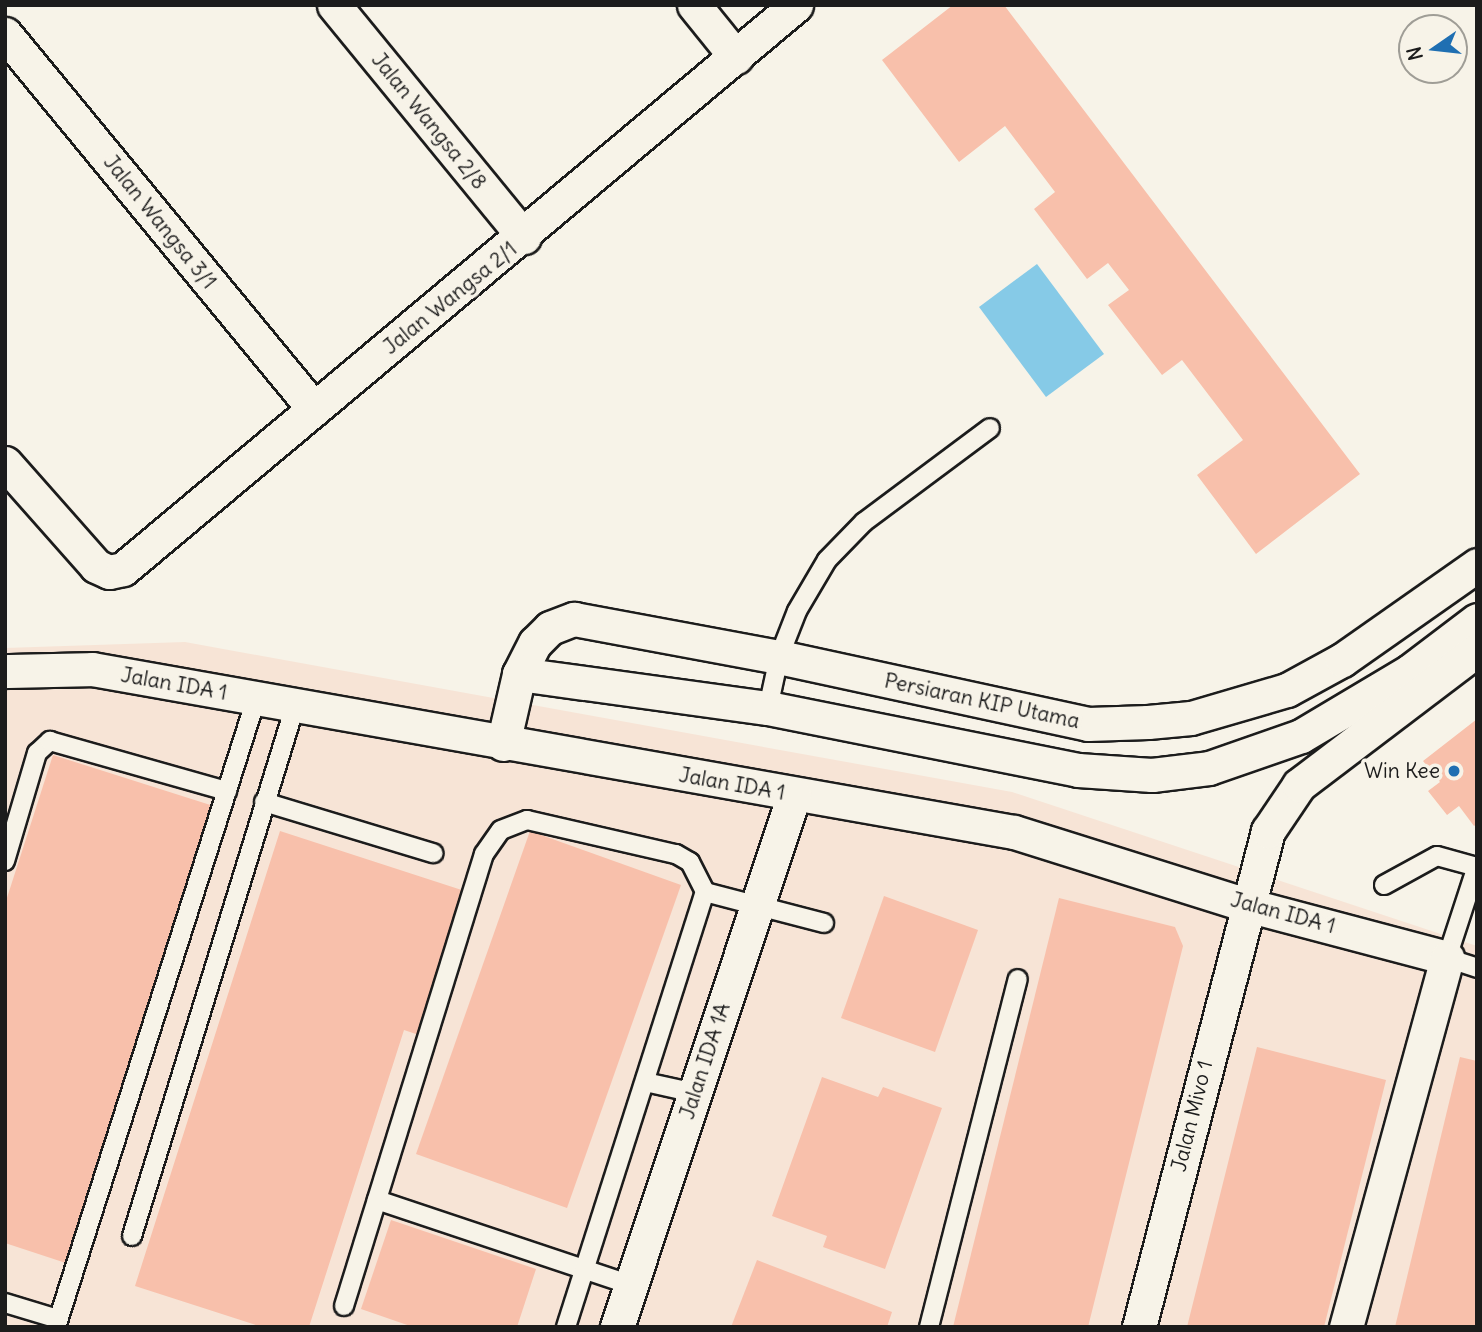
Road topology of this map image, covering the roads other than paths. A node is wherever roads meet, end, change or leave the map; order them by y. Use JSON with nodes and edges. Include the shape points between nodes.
{"nodes":[{"id":1,"x":334,"y":5,"type":"edge"},
{"id":2,"x":694,"y":5,"type":"edge"},
{"id":3,"x":796,"y":5,"type":"edge"},
{"id":4,"x":5,"y":34,"type":"edge"},
{"id":5,"x":736,"y":57,"type":"junction"},
{"id":6,"x":524,"y":237,"type":"junction"},
{"id":7,"x":314,"y":409,"type":"junction"},
{"id":8,"x":990,"y":428,"type":"dead end"},
{"id":9,"x":5,"y":463,"type":"edge"},
{"id":10,"x":1477,"y":565,"type":"edge"},
{"id":11,"x":1477,"y":620,"type":"edge"},
{"id":12,"x":1477,"y":650,"type":"edge"},
{"id":13,"x":779,"y":657,"type":"junction"},
{"id":14,"x":5,"y":671,"type":"edge"},
{"id":15,"x":519,"y":674,"type":"junction"},
{"id":16,"x":256,"y":699,"type":"junction"},
{"id":17,"x":1248,"y":704,"type":"junction"},
{"id":18,"x":295,"y":706,"type":"junction"},
{"id":19,"x":768,"y":708,"type":"junction"},
{"id":20,"x":503,"y":744,"type":"junction"},
{"id":21,"x":1259,"y":752,"type":"junction"},
{"id":22,"x":227,"y":791,"type":"junction"},
{"id":23,"x":794,"y":795,"type":"junction"},
{"id":24,"x":264,"y":802,"type":"junction"},
{"id":25,"x":433,"y":853,"type":"dead end"},
{"id":26,"x":5,"y":861,"type":"edge"},
{"id":27,"x":1476,"y":866,"type":"edge"},
{"id":28,"x":1384,"y":885,"type":"dead end"},
{"id":29,"x":705,"y":892,"type":"junction"},
{"id":30,"x":1247,"y":905,"type":"junction"},
{"id":31,"x":757,"y":906,"type":"junction"},
{"id":32,"x":824,"y":923,"type":"dead end"},
{"id":33,"x":1462,"y":963,"type":"edge"},
{"id":34,"x":1018,"y":979,"type":"dead end"},
{"id":35,"x":645,"y":1082,"type":"junction"},
{"id":36,"x":695,"y":1093,"type":"junction"},
{"id":37,"x":377,"y":1200,"type":"junction"},
{"id":38,"x":132,"y":1236,"type":"dead end"},
{"id":39,"x":583,"y":1268,"type":"junction"},
{"id":40,"x":631,"y":1284,"type":"junction"},
{"id":41,"x":5,"y":1303,"type":"edge"},
{"id":42,"x":344,"y":1306,"type":"dead end"},
{"id":43,"x":57,"y":1323,"type":"edge"},
{"id":44,"x":566,"y":1327,"type":"edge"},
{"id":45,"x":617,"y":1327,"type":"edge"},
{"id":46,"x":929,"y":1327,"type":"edge"},
{"id":47,"x":1139,"y":1327,"type":"edge"},
{"id":48,"x":1346,"y":1327,"type":"edge"}],
"edges":[{"from":1,"to":6,"type":"street","name":"Jalan Wangsa 2/8"},
{"from":2,"to":5,"type":"street"},
{"from":3,"to":5,"type":"street","name":"Jalan Wangsa 2/1"},
{"from":4,"to":7,"type":"street","name":"Jalan Wangsa 3/1"},
{"from":5,"to":6,"type":"street","name":"Jalan Wangsa 2/1"},
{"from":6,"to":7,"type":"street","name":"Jalan Wangsa 2/1"},
{"from":7,"to":9,"type":"street","name":"Jalan Wangsa 2/1","via":[[123,569],[108,572],[96,566]]},
{"from":8,"to":13,"type":"lane","via":[[864,522],[827,559],[797,611]]},
{"from":10,"to":17,"type":"street","name":"Persiaran KIP Utama","via":[[1342,660]]},
{"from":11,"to":21,"type":"street","via":[[1340,715]]},
{"from":12,"to":30,"type":"street","name":"Jalan Mivo 1","via":[[1299,785],[1268,831]]},
{"from":13,"to":15,"type":"street","name":"Persiaran KIP Utama","via":[[574,620],[550,628],[535,643]]},
{"from":13,"to":17,"type":"street","name":"Persiaran KIP Utama","via":[[1088,724],[1191,718]]},
{"from":13,"to":19,"type":"lane"},
{"from":14,"to":16,"type":"street","name":"Jalan IDA 1","via":[[92,669]]},
{"from":15,"to":19,"type":"street"},
{"from":15,"to":20,"type":"street","name":"Persiaran KIP Utama"},
{"from":16,"to":18,"type":"street","name":"Jalan IDA 1"},
{"from":16,"to":22,"type":"lane"},
{"from":17,"to":21,"type":"street"},
{"from":18,"to":20,"type":"street","name":"Jalan IDA 1"},
{"from":18,"to":24,"type":"lane"},
{"from":19,"to":21,"type":"street","via":[[1078,770],[1152,775],[1209,768]]},
{"from":20,"to":23,"type":"street","name":"Jalan IDA 1"},
{"from":22,"to":26,"type":"lane","via":[[50,741],[37,753]]},
{"from":22,"to":43,"type":"lane"},
{"from":23,"to":30,"type":"street","name":"Jalan IDA 1","via":[[1014,832]]},
{"from":23,"to":31,"type":"street","name":"Jalan IDA 1A"},
{"from":24,"to":25,"type":"lane"},
{"from":24,"to":38,"type":"lane"},
{"from":27,"to":28,"type":"lane","via":[[1437,856]]},
{"from":27,"to":33,"type":"lane"},
{"from":29,"to":31,"type":"lane"},
{"from":29,"to":35,"type":"lane"},
{"from":29,"to":37,"type":"lane","via":[[690,862],[676,854],[527,820],[500,830],[484,854]]},
{"from":30,"to":33,"type":"street","name":"Jalan IDA 1"},
{"from":30,"to":47,"type":"street","name":"Jalan Mivo 1"},
{"from":31,"to":32,"type":"lane"},
{"from":31,"to":36,"type":"street","name":"Jalan IDA 1A"},
{"from":33,"to":48,"type":"street"},
{"from":34,"to":46,"type":"lane"},
{"from":35,"to":36,"type":"lane"},
{"from":35,"to":39,"type":"lane"},
{"from":36,"to":40,"type":"street","name":"Jalan IDA 1A"},
{"from":37,"to":39,"type":"lane"},
{"from":37,"to":42,"type":"lane"},
{"from":39,"to":40,"type":"lane"},
{"from":39,"to":44,"type":"lane"},
{"from":40,"to":45,"type":"street","name":"Jalan IDA 1A"},
{"from":41,"to":43,"type":"lane"}]}
